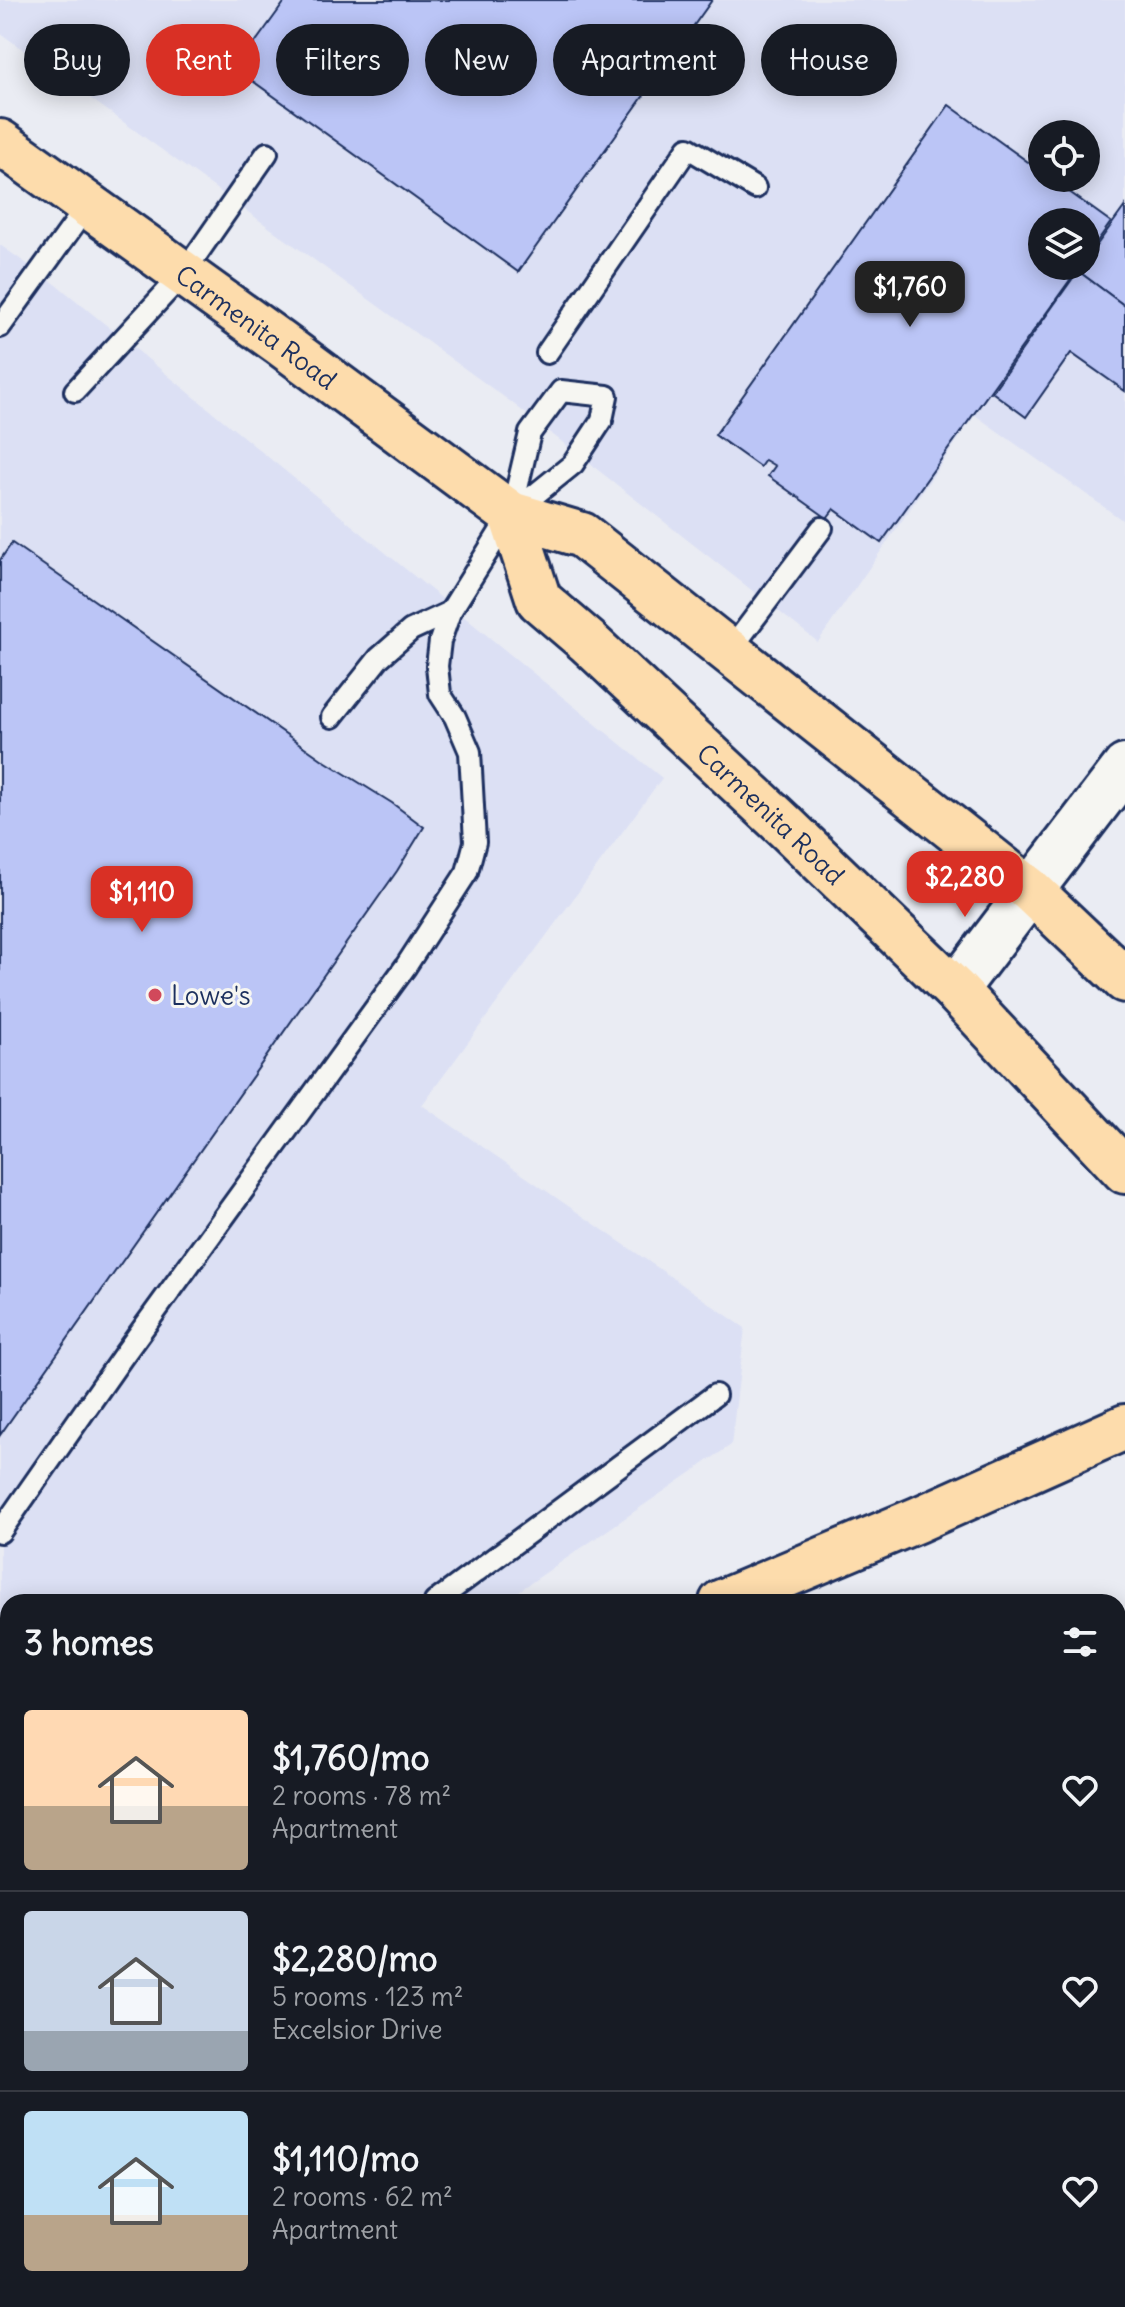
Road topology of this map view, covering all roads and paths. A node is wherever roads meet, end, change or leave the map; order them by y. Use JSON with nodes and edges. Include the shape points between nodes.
{"nodes":[{"id":1,"x":0,"y":142,"type":"edge"},
{"id":2,"x":267,"y":153,"type":"dead end"},
{"id":3,"x":755,"y":188,"type":"dead end"},
{"id":4,"x":88,"y":205,"type":"junction"},
{"id":5,"x":183,"y":274,"type":"junction"},
{"id":6,"x":1,"y":323,"type":"edge"},
{"id":7,"x":547,"y":353,"type":"dead end"},
{"id":8,"x":75,"y":391,"type":"dead end"},
{"id":9,"x":511,"y":514,"type":"junction"},
{"id":10,"x":822,"y":528,"type":"dead end"},
{"id":11,"x":450,"y":612,"type":"junction"},
{"id":12,"x":729,"y":652,"type":"junction"},
{"id":13,"x":332,"y":717,"type":"dead end"},
{"id":14,"x":1125,"y":767,"type":"edge"},
{"id":15,"x":1030,"y":890,"type":"junction"},
{"id":16,"x":1125,"y":980,"type":"edge"},
{"id":17,"x":955,"y":990,"type":"junction"},
{"id":18,"x":1125,"y":1171,"type":"edge"},
{"id":19,"x":715,"y":1395,"type":"dead end"},
{"id":20,"x":1125,"y":1427,"type":"edge"},
{"id":21,"x":0,"y":1532,"type":"edge"},
{"id":22,"x":446,"y":1594,"type":"edge"},
{"id":23,"x":741,"y":1594,"type":"edge"}],
"edges":[{"from":1,"to":4,"type":"main road","name":"Carmenita Road"},
{"from":2,"to":5,"type":"lane"},
{"from":3,"to":7,"type":"lane","via":[[688,148]]},
{"from":4,"to":5,"type":"main road","name":"Carmenita Road"},
{"from":4,"to":6,"type":"lane"},
{"from":5,"to":8,"type":"lane"},
{"from":5,"to":9,"type":"main road","name":"Carmenita Road"},
{"from":9,"to":9,"type":"lane","via":[[573,464],[602,420],[607,396],[561,391],[530,433]]},
{"from":9,"to":11,"type":"lane"},
{"from":9,"to":12,"type":"main road","name":"Carmenita Road","via":[[582,535]]},
{"from":9,"to":17,"type":"main road","name":"Carmenita Road","via":[[539,600]]},
{"from":10,"to":12,"type":"lane"},
{"from":11,"to":13,"type":"lane","via":[[411,630],[379,658]]},
{"from":11,"to":21,"type":"lane","via":[[437,666],[440,694],[470,752],[475,842],[467,872],[406,966]]},
{"from":12,"to":15,"type":"main road","name":"Carmenita Road"},
{"from":14,"to":15,"type":"street"},
{"from":15,"to":16,"type":"main road","name":"Carmenita Road"},
{"from":15,"to":17,"type":"street"},
{"from":17,"to":18,"type":"main road","name":"Carmenita Road"},
{"from":19,"to":22,"type":"lane"},
{"from":20,"to":23,"type":"main road"}]}
